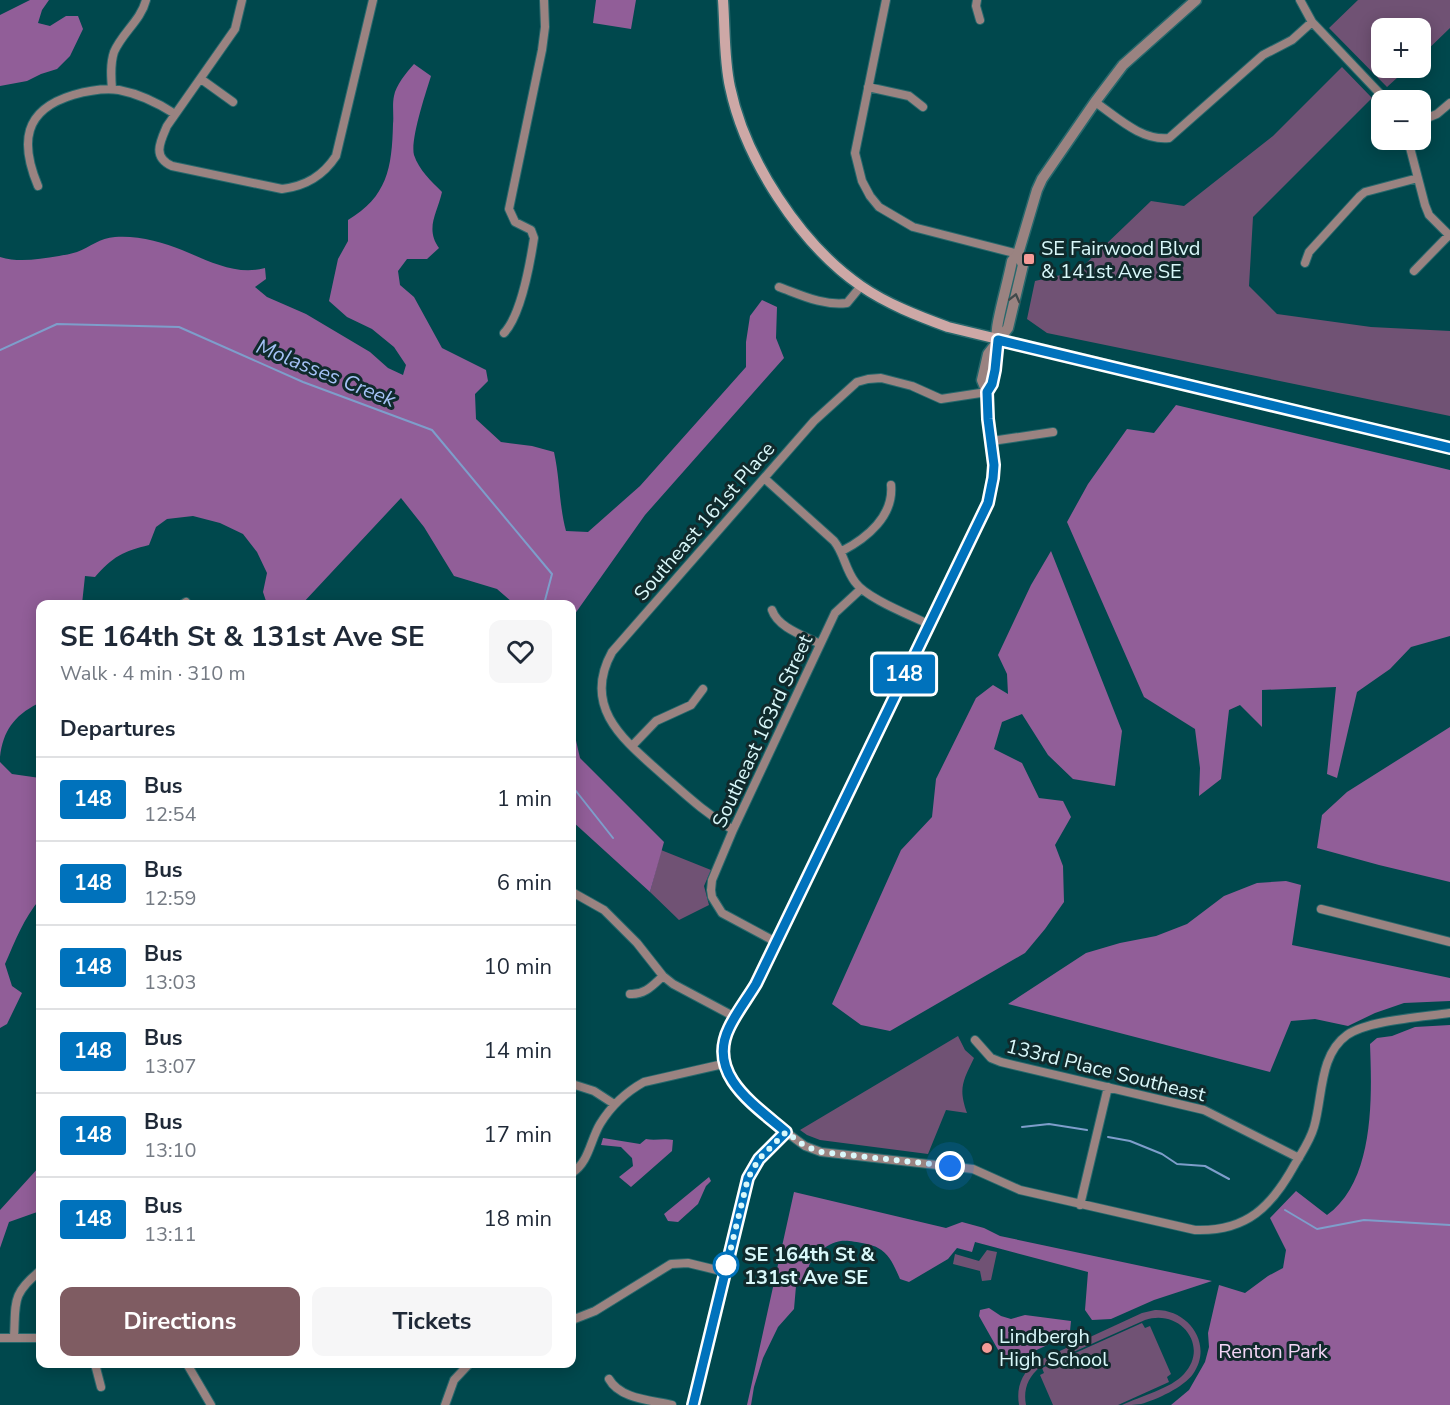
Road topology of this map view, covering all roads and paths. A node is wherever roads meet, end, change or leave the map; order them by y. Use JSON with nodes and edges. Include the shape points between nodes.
{"nodes":[{"id":1,"x":146,"y":0,"type":"edge"},
{"id":2,"x":242,"y":0,"type":"edge"},
{"id":3,"x":372,"y":0,"type":"edge"},
{"id":4,"x":544,"y":0,"type":"edge"},
{"id":5,"x":723,"y":0,"type":"edge"},
{"id":6,"x":886,"y":0,"type":"edge"},
{"id":7,"x":977,"y":0,"type":"edge"},
{"id":8,"x":1197,"y":0,"type":"edge"},
{"id":9,"x":1300,"y":0,"type":"edge"},
{"id":10,"x":980,"y":20,"type":"dead end"},
{"id":11,"x":1312,"y":22,"type":"junction"},
{"id":12,"x":201,"y":80,"type":"junction"},
{"id":13,"x":868,"y":87,"type":"junction"},
{"id":14,"x":112,"y":89,"type":"junction"},
{"id":15,"x":1377,"y":90,"type":"edge"},
{"id":16,"x":233,"y":102,"type":"dead end"},
{"id":17,"x":1095,"y":102,"type":"junction"},
{"id":18,"x":1450,"y":103,"type":"edge"},
{"id":19,"x":923,"y":107,"type":"dead end"},
{"id":20,"x":175,"y":114,"type":"junction"},
{"id":21,"x":1431,"y":116,"type":"edge"},
{"id":22,"x":1411,"y":150,"type":"edge"},
{"id":23,"x":1418,"y":178,"type":"junction"},
{"id":24,"x":38,"y":186,"type":"dead end"},
{"id":25,"x":1449,"y":235,"type":"edge"},
{"id":26,"x":1018,"y":254,"type":"junction"},
{"id":27,"x":1305,"y":263,"type":"dead end"},
{"id":28,"x":1414,"y":271,"type":"dead end"},
{"id":29,"x":861,"y":286,"type":"junction"},
{"id":30,"x":779,"y":287,"type":"dead end"},
{"id":31,"x":504,"y":333,"type":"dead end"},
{"id":32,"x":998,"y":340,"type":"junction"},
{"id":33,"x":987,"y":392,"type":"junction"},
{"id":34,"x":1053,"y":432,"type":"dead end"},
{"id":35,"x":992,"y":441,"type":"junction"},
{"id":36,"x":1450,"y":448,"type":"edge"},
{"id":37,"x":764,"y":478,"type":"junction"},
{"id":38,"x":891,"y":485,"type":"dead end"},
{"id":39,"x":842,"y":551,"type":"junction"},
{"id":40,"x":861,"y":589,"type":"junction"},
{"id":41,"x":772,"y":610,"type":"dead end"},
{"id":42,"x":928,"y":624,"type":"junction"},
{"id":43,"x":820,"y":644,"type":"junction"},
{"id":44,"x":703,"y":689,"type":"dead end"},
{"id":45,"x":632,"y":746,"type":"junction"},
{"id":46,"x":732,"y":830,"type":"junction"},
{"id":47,"x":576,"y":894,"type":"edge"},
{"id":48,"x":1321,"y":909,"type":"dead end"},
{"id":49,"x":776,"y":942,"type":"junction"},
{"id":50,"x":1450,"y":942,"type":"edge"},
{"id":51,"x":663,"y":976,"type":"junction"},
{"id":52,"x":630,"y":994,"type":"dead end"},
{"id":53,"x":1450,"y":1013,"type":"edge"},
{"id":54,"x":735,"y":1017,"type":"junction"},
{"id":55,"x":975,"y":1040,"type":"dead end"},
{"id":56,"x":723,"y":1064,"type":"junction"},
{"id":57,"x":576,"y":1085,"type":"edge"},
{"id":58,"x":1108,"y":1088,"type":"junction"},
{"id":59,"x":614,"y":1104,"type":"junction"},
{"id":60,"x":786,"y":1132,"type":"junction"},
{"id":61,"x":1299,"y":1158,"type":"junction"},
{"id":62,"x":576,"y":1169,"type":"edge"},
{"id":63,"x":1080,"y":1205,"type":"junction"},
{"id":64,"x":725,"y":1272,"type":"junction"},
{"id":65,"x":36,"y":1274,"type":"edge"},
{"id":66,"x":576,"y":1318,"type":"edge"},
{"id":67,"x":14,"y":1337,"type":"junction"},
{"id":68,"x":0,"y":1338,"type":"edge"},
{"id":69,"x":36,"y":1338,"type":"edge"},
{"id":70,"x":96,"y":1368,"type":"edge"},
{"id":71,"x":189,"y":1368,"type":"edge"},
{"id":72,"x":465,"y":1368,"type":"edge"},
{"id":73,"x":609,"y":1379,"type":"dead end"},
{"id":74,"x":101,"y":1387,"type":"dead end"},
{"id":75,"x":211,"y":1405,"type":"edge"},
{"id":76,"x":445,"y":1405,"type":"edge"},
{"id":77,"x":672,"y":1405,"type":"edge"},
{"id":78,"x":693,"y":1405,"type":"edge"}],
"edges":[{"from":1,"to":14,"type":"street","via":[[114,52]]},
{"from":2,"to":12,"type":"street","via":[[235,29]]},
{"from":3,"to":20,"type":"street","via":[[339,148],[332,163],[304,184],[282,189],[172,166],[159,156],[159,147]]},
{"from":4,"to":31,"type":"street","via":[[542,50],[509,209],[515,222],[531,230],[534,238],[519,308]]},
{"from":5,"to":29,"type":"main road","via":[[730,86],[761,172],[815,245]]},
{"from":6,"to":13,"type":"street"},
{"from":7,"to":10,"type":"street"},
{"from":8,"to":17,"type":"street","via":[[1123,65]]},
{"from":9,"to":11,"type":"street"},
{"from":11,"to":15,"type":"street"},
{"from":11,"to":17,"type":"street","via":[[1292,40],[1263,55],[1169,138],[1146,136]]},
{"from":12,"to":16,"type":"street"},
{"from":12,"to":20,"type":"street"},
{"from":13,"to":19,"type":"street","via":[[909,96]]},
{"from":13,"to":26,"type":"street","via":[[855,153],[862,181],[879,207],[913,227]]},
{"from":14,"to":20,"type":"street","via":[[146,98]]},
{"from":14,"to":24,"type":"street","via":[[61,99],[36,118],[27,146]]},
{"from":17,"to":26,"type":"street","via":[[1042,179]]},
{"from":18,"to":21,"type":"street"},
{"from":22,"to":23,"type":"street"},
{"from":23,"to":25,"type":"street","via":[[1429,214]]},
{"from":23,"to":27,"type":"street","via":[[1365,192],[1309,252]]},
{"from":25,"to":28,"type":"street"},
{"from":26,"to":32,"type":"street","via":[[1023,265],[1008,328]]},
{"from":29,"to":30,"type":"street","via":[[847,303],[837,304]]},
{"from":29,"to":32,"type":"main road","via":[[929,320]]},
{"from":32,"to":33,"type":"street","via":[[988,354],[982,380]]},
{"from":32,"to":36,"type":"main road"},
{"from":33,"to":35,"type":"street"},
{"from":33,"to":37,"type":"street","name":"Southeast 161st Place","via":[[941,399],[881,378],[862,379],[814,421]]},
{"from":34,"to":35,"type":"street"},
{"from":35,"to":42,"type":"street","via":[[993,478],[988,503]]},
{"from":37,"to":39,"type":"street"},
{"from":37,"to":45,"type":"street","name":"Southeast 161st Place","via":[[612,652],[604,669],[602,697],[611,722]]},
{"from":38,"to":39,"type":"street","via":[[892,496],[877,525],[861,541]]},
{"from":39,"to":40,"type":"street","via":[[851,576]]},
{"from":40,"to":42,"type":"street"},
{"from":40,"to":43,"type":"street","name":"Southeast 163rd Street","via":[[835,613]]},
{"from":41,"to":43,"type":"street","via":[[783,624]]},
{"from":42,"to":49,"type":"street"},
{"from":43,"to":46,"type":"street","name":"Southeast 163rd Street"},
{"from":44,"to":45,"type":"street","via":[[691,705],[656,721]]},
{"from":45,"to":46,"type":"street","via":[[708,815]]},
{"from":46,"to":49,"type":"street","name":"Southeast 163rd Street","via":[[712,880],[712,897],[722,914]]},
{"from":47,"to":51,"type":"street","via":[[604,910]]},
{"from":48,"to":50,"type":"street"},
{"from":49,"to":54,"type":"street"},
{"from":51,"to":52,"type":"street","via":[[645,992]]},
{"from":51,"to":54,"type":"street"},
{"from":53,"to":61,"type":"street","via":[[1376,1024],[1346,1036],[1333,1049],[1326,1065],[1314,1129]]},
{"from":54,"to":56,"type":"street","via":[[725,1036]]},
{"from":55,"to":58,"type":"street","name":"133rd Place Southeast","via":[[1001,1062]]},
{"from":56,"to":59,"type":"street","via":[[644,1082]]},
{"from":56,"to":60,"type":"street","via":[[738,1089]]},
{"from":57,"to":59,"type":"street"},
{"from":58,"to":61,"type":"street","name":"133rd Place Southeast","via":[[1204,1110]]},
{"from":58,"to":63,"type":"street"},
{"from":59,"to":62,"type":"street"},
{"from":60,"to":63,"type":"street","via":[[821,1152],[973,1169],[1020,1190]]},
{"from":60,"to":64,"type":"street","via":[[759,1159],[748,1178]]},
{"from":61,"to":63,"type":"street","via":[[1280,1191],[1253,1217],[1210,1231]]},
{"from":64,"to":66,"type":"street","via":[[688,1263],[671,1264]]},
{"from":64,"to":78,"type":"street"},
{"from":65,"to":67,"type":"street","via":[[19,1291]]},
{"from":67,"to":68,"type":"street"},
{"from":67,"to":69,"type":"street"},
{"from":70,"to":74,"type":"street"},
{"from":71,"to":75,"type":"street"},
{"from":72,"to":76,"type":"street","via":[[454,1380]]},
{"from":73,"to":77,"type":"street","via":[[623,1393]]}]}
